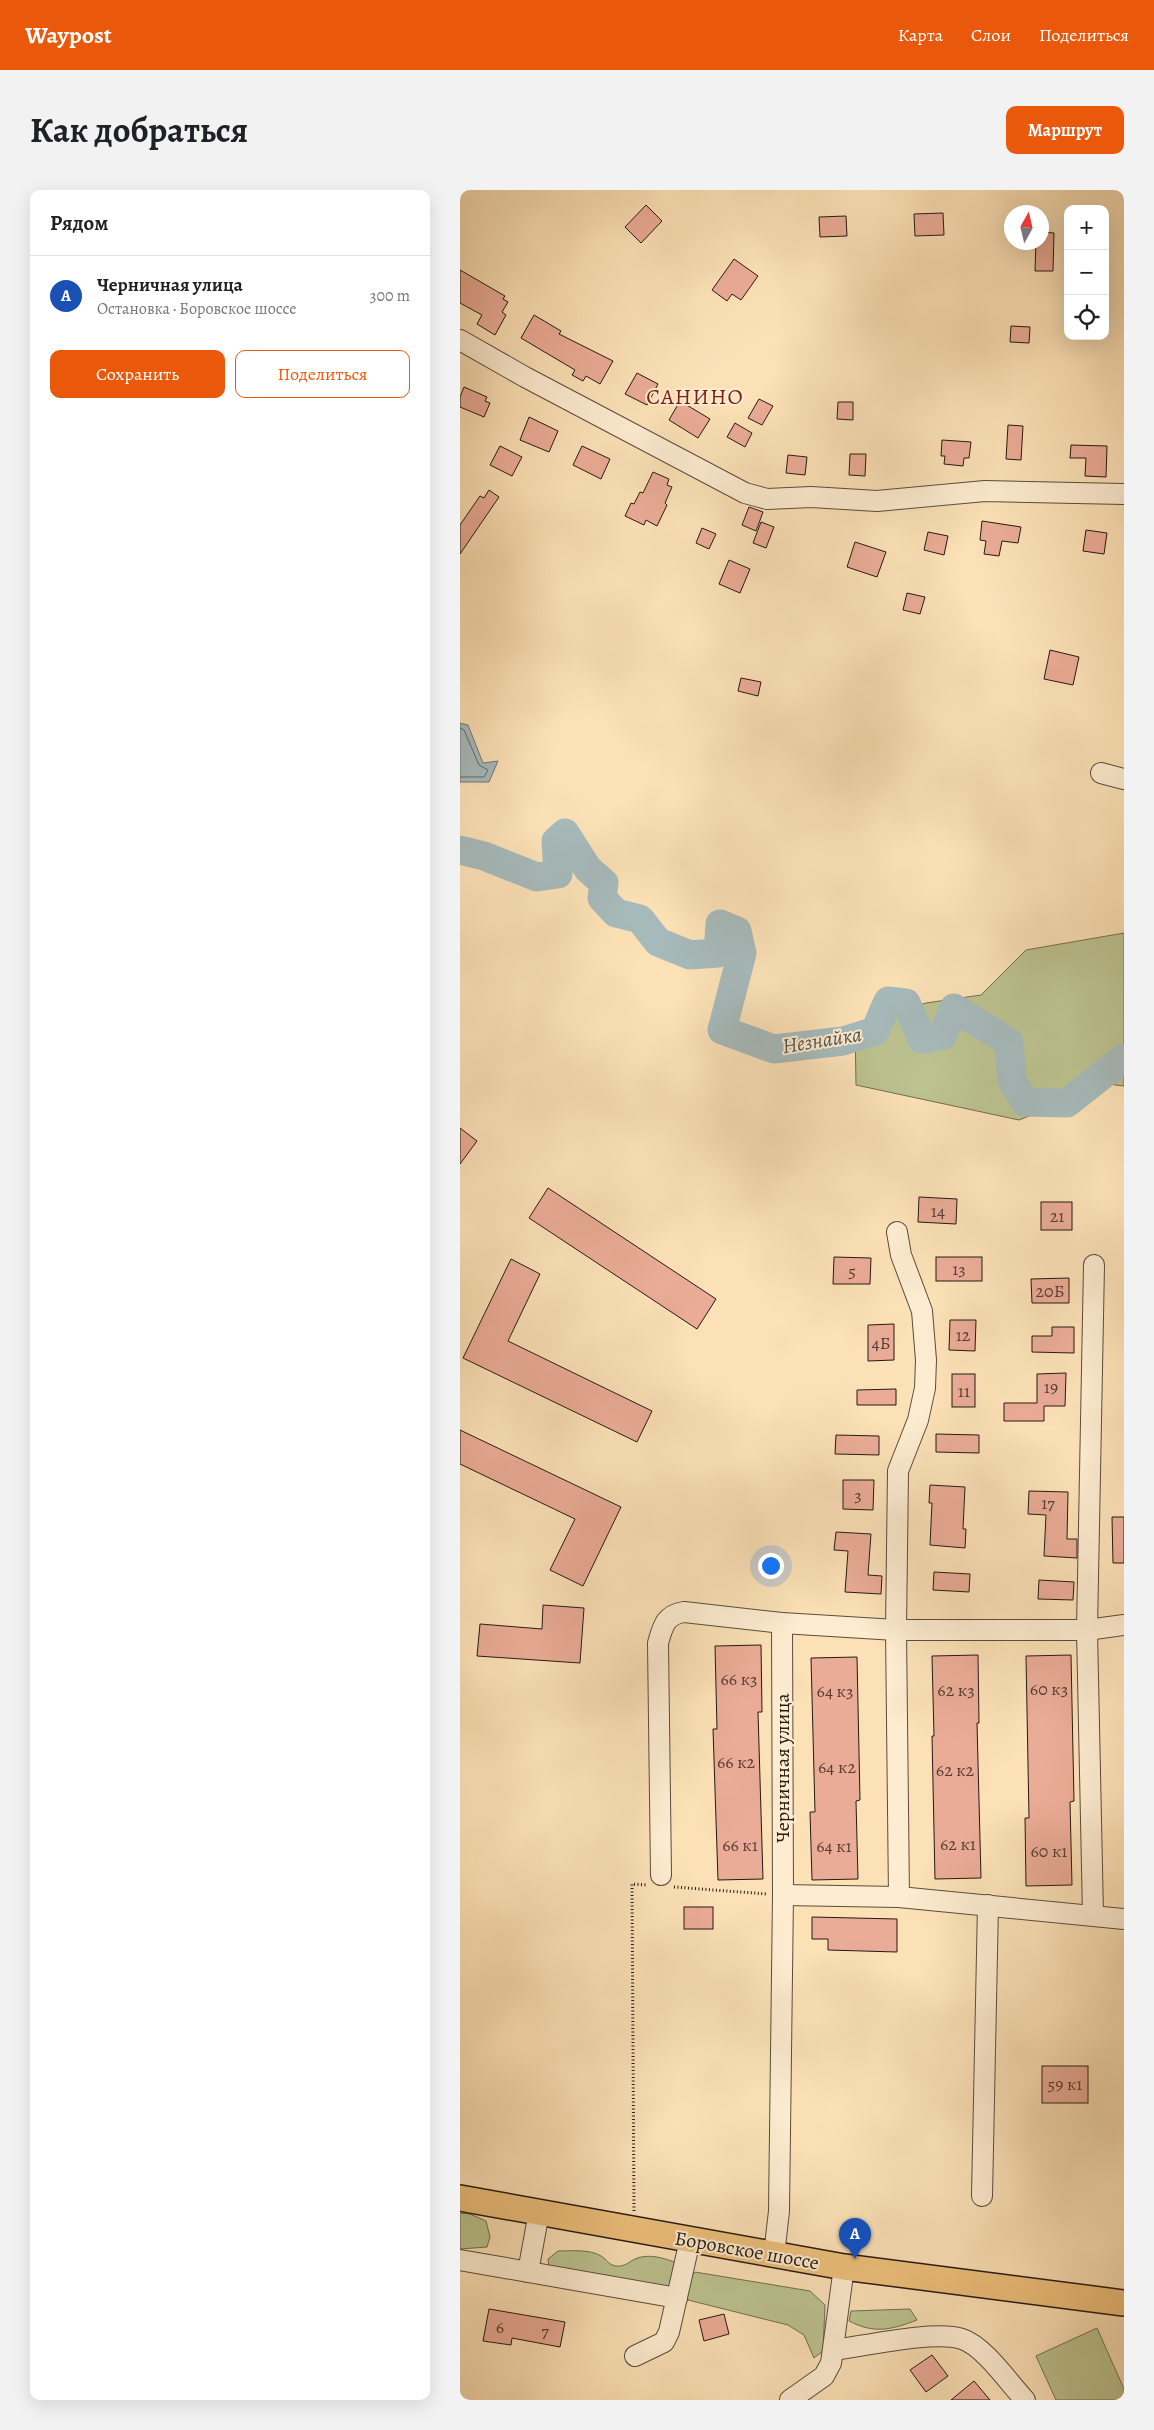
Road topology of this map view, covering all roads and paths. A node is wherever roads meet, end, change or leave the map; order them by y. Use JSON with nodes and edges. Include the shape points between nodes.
{"nodes":[{"id":1,"x":460,"y":340,"type":"edge"},
{"id":2,"x":1124,"y":494,"type":"edge"},
{"id":3,"x":1101,"y":773,"type":"dead end"},
{"id":4,"x":1124,"y":779,"type":"edge"},
{"id":5,"x":897,"y":1232,"type":"dead end"},
{"id":6,"x":1094,"y":1265,"type":"dead end"},
{"id":7,"x":782,"y":1623,"type":"junction"},
{"id":8,"x":1124,"y":1624,"type":"edge"},
{"id":9,"x":896,"y":1630,"type":"junction"},
{"id":10,"x":1087,"y":1630,"type":"junction"},
{"id":11,"x":660,"y":1883,"type":"junction"},
{"id":12,"x":783,"y":1895,"type":"junction"},
{"id":13,"x":899,"y":1897,"type":"junction"},
{"id":14,"x":988,"y":1905,"type":"junction"},
{"id":15,"x":1093,"y":1916,"type":"junction"},
{"id":16,"x":1124,"y":1919,"type":"edge"},
{"id":17,"x":982,"y":2196,"type":"dead end"},
{"id":18,"x":460,"y":2198,"type":"edge"},
{"id":19,"x":539,"y":2212,"type":"junction"},
{"id":20,"x":635,"y":2230,"type":"junction"},
{"id":21,"x":690,"y":2240,"type":"junction"},
{"id":22,"x":774,"y":2255,"type":"junction"},
{"id":23,"x":460,"y":2260,"type":"edge"},
{"id":24,"x":844,"y":2267,"type":"junction"},
{"id":25,"x":528,"y":2272,"type":"junction"},
{"id":26,"x":677,"y":2298,"type":"junction"},
{"id":27,"x":1124,"y":2303,"type":"edge"},
{"id":28,"x":834,"y":2350,"type":"junction"},
{"id":29,"x":635,"y":2356,"type":"dead end"},
{"id":30,"x":790,"y":2400,"type":"edge"},
{"id":31,"x":1024,"y":2400,"type":"edge"}],
"edges":[{"from":1,"to":2,"type":"street","via":[[745,493],[767,499],[811,496],[877,501],[985,491]]},
{"from":3,"to":4,"type":"street"},
{"from":5,"to":9,"type":"street","via":[[901,1255],[922,1311],[926,1360],[925,1388],[918,1420],[898,1471]]},
{"from":6,"to":10,"type":"street"},
{"from":7,"to":9,"type":"street"},
{"from":7,"to":11,"type":"street","via":[[684,1612],[665,1620],[658,1643]]},
{"from":7,"to":12,"type":"street","name":"Черничная улица"},
{"from":8,"to":10,"type":"street"},
{"from":9,"to":10,"type":"street"},
{"from":9,"to":13,"type":"street"},
{"from":10,"to":15,"type":"street"},
{"from":11,"to":12,"type":"path"},
{"from":11,"to":20,"type":"path","via":[[632,1884]]},
{"from":12,"to":13,"type":"street"},
{"from":12,"to":22,"type":"street","name":"Черничная улица","via":[[779,2211]]},
{"from":13,"to":14,"type":"street"},
{"from":14,"to":15,"type":"street"},
{"from":14,"to":17,"type":"street"},
{"from":15,"to":16,"type":"street"},
{"from":18,"to":19,"type":"main road","name":"Боровское шоссе"},
{"from":19,"to":20,"type":"main road","name":"Боровское шоссе"},
{"from":19,"to":25,"type":"street"},
{"from":20,"to":21,"type":"main road","name":"Боровское шоссе"},
{"from":21,"to":22,"type":"main road","name":"Боровское шоссе"},
{"from":21,"to":26,"type":"street"},
{"from":22,"to":24,"type":"main road","name":"Боровское шоссе"},
{"from":23,"to":25,"type":"street"},
{"from":24,"to":27,"type":"main road","name":"Боровское шоссе"},
{"from":24,"to":28,"type":"street"},
{"from":25,"to":26,"type":"street"},
{"from":26,"to":29,"type":"street","via":[[664,2342]]},
{"from":28,"to":30,"type":"street","via":[[824,2376]]},
{"from":28,"to":31,"type":"street","via":[[936,2336],[962,2339],[984,2354]]}]}
